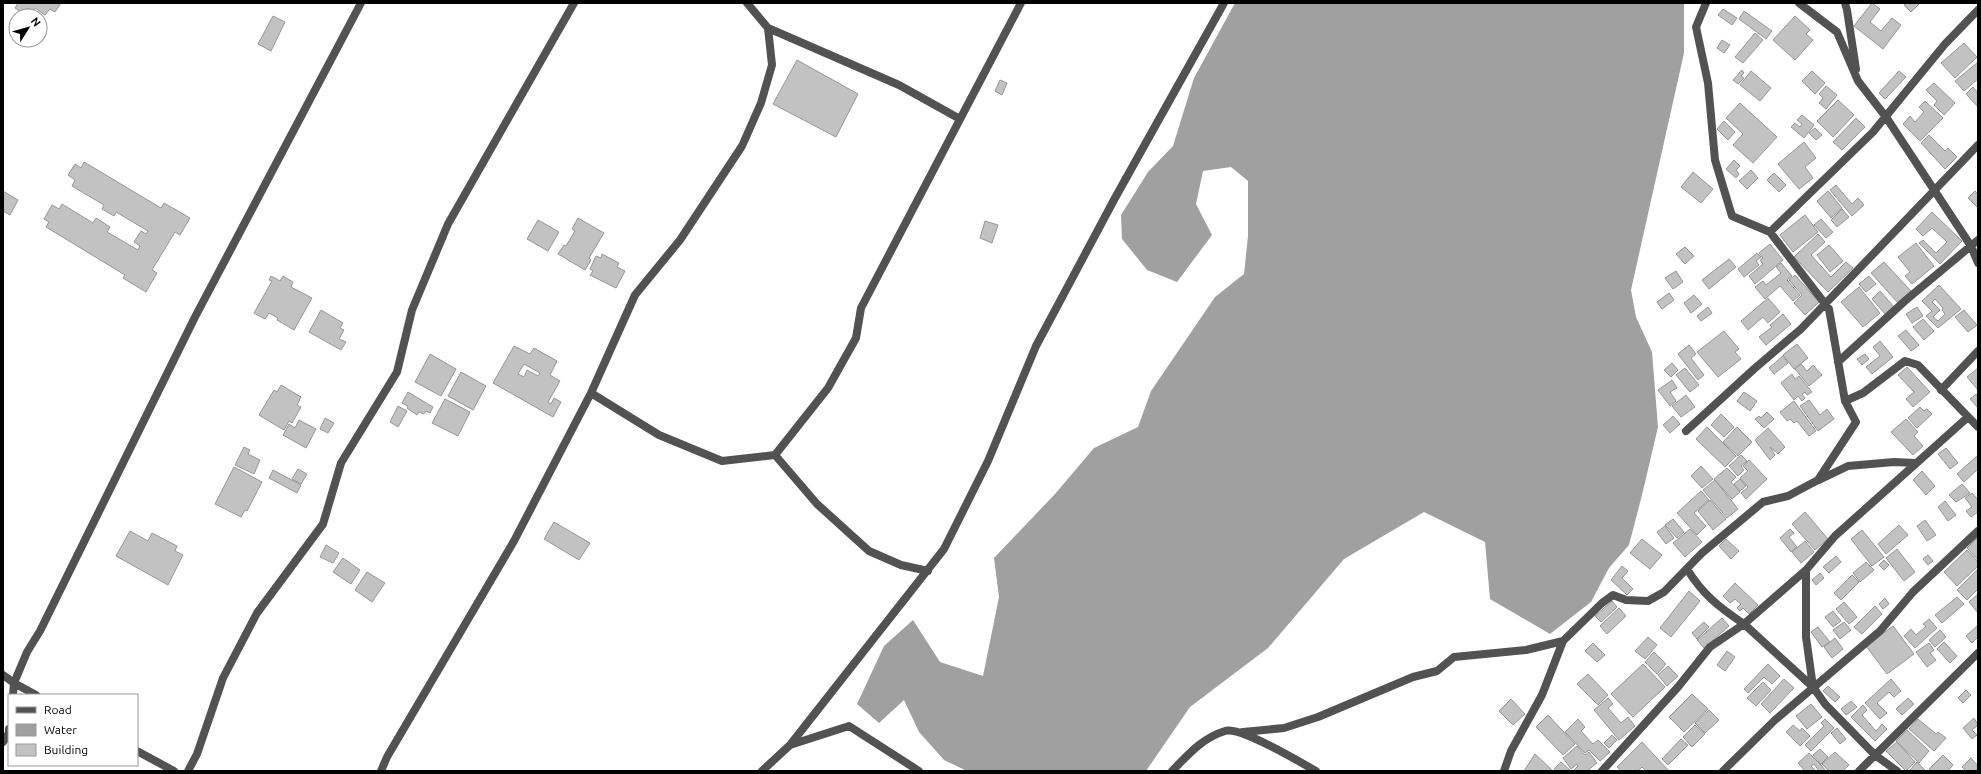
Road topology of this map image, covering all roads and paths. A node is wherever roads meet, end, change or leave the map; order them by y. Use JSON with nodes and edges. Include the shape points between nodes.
{"nodes":[{"id":1,"x":362,"y":3,"type":"edge"},
{"id":2,"x":574,"y":3,"type":"edge"},
{"id":3,"x":747,"y":3,"type":"edge"},
{"id":4,"x":1021,"y":3,"type":"edge"},
{"id":5,"x":1224,"y":3,"type":"edge"},
{"id":6,"x":1706,"y":3,"type":"edge"},
{"id":7,"x":1799,"y":3,"type":"edge"},
{"id":8,"x":1845,"y":3,"type":"edge"},
{"id":9,"x":1978,"y":10,"type":"edge"},
{"id":10,"x":768,"y":28,"type":"junction"},
{"id":11,"x":1858,"y":81,"type":"junction"},
{"id":12,"x":1886,"y":117,"type":"junction"},
{"id":13,"x":960,"y":120,"type":"junction"},
{"id":14,"x":1978,"y":145,"type":"edge"},
{"id":15,"x":1934,"y":190,"type":"junction"},
{"id":16,"x":1770,"y":232,"type":"junction"},
{"id":17,"x":1978,"y":240,"type":"edge"},
{"id":18,"x":1971,"y":246,"type":"junction"},
{"id":19,"x":1978,"y":263,"type":"edge"},
{"id":20,"x":1826,"y":305,"type":"junction"},
{"id":21,"x":1978,"y":351,"type":"edge"},
{"id":22,"x":1838,"y":362,"type":"junction"},
{"id":23,"x":1941,"y":390,"type":"junction"},
{"id":24,"x":591,"y":393,"type":"junction"},
{"id":25,"x":1845,"y":401,"type":"junction"},
{"id":26,"x":1968,"y":417,"type":"junction"},
{"id":27,"x":1978,"y":427,"type":"edge"},
{"id":28,"x":1686,"y":431,"type":"dead end"},
{"id":29,"x":775,"y":455,"type":"junction"},
{"id":30,"x":1916,"y":464,"type":"junction"},
{"id":31,"x":1818,"y":480,"type":"junction"},
{"id":32,"x":1978,"y":531,"type":"edge"},
{"id":33,"x":1687,"y":568,"type":"junction"},
{"id":34,"x":1806,"y":570,"type":"junction"},
{"id":35,"x":928,"y":571,"type":"junction"},
{"id":36,"x":1744,"y":624,"type":"junction"},
{"id":37,"x":1563,"y":641,"type":"junction"},
{"id":38,"x":1978,"y":653,"type":"edge"},
{"id":39,"x":3,"y":675,"type":"edge"},
{"id":40,"x":14,"y":683,"type":"junction"},
{"id":41,"x":1813,"y":687,"type":"junction"},
{"id":42,"x":13,"y":694,"type":"edge"},
{"id":43,"x":34,"y":694,"type":"edge"},
{"id":44,"x":1243,"y":732,"type":"junction"},
{"id":45,"x":8,"y":733,"type":"edge"},
{"id":46,"x":3,"y":742,"type":"edge"},
{"id":47,"x":790,"y":745,"type":"junction"},
{"id":48,"x":138,"y":752,"type":"edge"},
{"id":49,"x":1874,"y":755,"type":"junction"},
{"id":50,"x":174,"y":771,"type":"edge"},
{"id":51,"x":188,"y":771,"type":"edge"},
{"id":52,"x":381,"y":771,"type":"edge"},
{"id":53,"x":762,"y":771,"type":"edge"},
{"id":54,"x":919,"y":771,"type":"edge"},
{"id":55,"x":1172,"y":771,"type":"edge"},
{"id":56,"x":1316,"y":771,"type":"edge"},
{"id":57,"x":1504,"y":771,"type":"edge"},
{"id":58,"x":1602,"y":771,"type":"edge"},
{"id":59,"x":1723,"y":771,"type":"edge"},
{"id":60,"x":1858,"y":771,"type":"edge"},
{"id":61,"x":1897,"y":771,"type":"edge"}],
"edges":[{"from":1,"to":40,"type":"street","via":[[195,316],[40,631],[27,652]]},
{"from":2,"to":51,"type":"street","via":[[448,224],[412,310],[397,372],[341,463],[323,524],[257,613],[226,672],[198,754]]},
{"from":3,"to":10,"type":"street"},
{"from":4,"to":13,"type":"street"},
{"from":5,"to":35,"type":"street","via":[[1114,198],[1036,346],[988,461],[944,550]]},
{"from":6,"to":16,"type":"street","via":[[1696,27],[1708,83],[1715,160],[1732,216]]},
{"from":7,"to":11,"type":"street","via":[[1837,32]]},
{"from":8,"to":11,"type":"street"},
{"from":9,"to":12,"type":"street","via":[[1945,44]]},
{"from":10,"to":13,"type":"street","via":[[899,85]]},
{"from":10,"to":24,"type":"street","via":[[772,65],[761,103],[742,146],[680,240],[635,295]]},
{"from":11,"to":12,"type":"street"},
{"from":12,"to":15,"type":"street"},
{"from":12,"to":16,"type":"street"},
{"from":13,"to":29,"type":"street","via":[[862,308],[856,338],[828,388]]},
{"from":14,"to":15,"type":"street"},
{"from":15,"to":18,"type":"street"},
{"from":15,"to":20,"type":"street"},
{"from":16,"to":20,"type":"street"},
{"from":17,"to":18,"type":"street"},
{"from":18,"to":19,"type":"street"},
{"from":18,"to":22,"type":"street","via":[[1906,300]]},
{"from":20,"to":22,"type":"street","via":[[1830,309]]},
{"from":20,"to":28,"type":"street"},
{"from":21,"to":23,"type":"street"},
{"from":22,"to":25,"type":"street"},
{"from":23,"to":25,"type":"street","via":[[1918,366],[1905,361],[1863,393]]},
{"from":23,"to":26,"type":"street"},
{"from":24,"to":29,"type":"street","via":[[659,435],[722,462]]},
{"from":24,"to":52,"type":"street","via":[[514,541]]},
{"from":25,"to":31,"type":"street","via":[[1856,422]]},
{"from":26,"to":27,"type":"street"},
{"from":26,"to":30,"type":"street"},
{"from":29,"to":35,"type":"street","via":[[817,504],[870,551],[901,565]]},
{"from":30,"to":31,"type":"street","via":[[1894,462],[1848,466]]},
{"from":30,"to":34,"type":"street","via":[[1835,536]]},
{"from":31,"to":33,"type":"street","via":[[1788,496],[1763,502],[1702,552]]},
{"from":32,"to":41,"type":"street","via":[[1913,592],[1880,631]]},
{"from":33,"to":36,"type":"street","via":[[1698,587]]},
{"from":33,"to":37,"type":"street","via":[[1664,592],[1648,601],[1626,600],[1613,595]]},
{"from":34,"to":36,"type":"street"},
{"from":34,"to":41,"type":"street","via":[[1806,637]]},
{"from":35,"to":47,"type":"street"},
{"from":36,"to":41,"type":"street"},
{"from":36,"to":58,"type":"street","via":[[1710,647],[1678,687]]},
{"from":37,"to":44,"type":"street","via":[[1526,650],[1454,657],[1437,671],[1413,677],[1318,717],[1284,728]]},
{"from":37,"to":57,"type":"street","via":[[1542,695],[1511,751]]},
{"from":38,"to":49,"type":"street"},
{"from":39,"to":40,"type":"street"},
{"from":40,"to":42,"type":"street"},
{"from":40,"to":43,"type":"street"},
{"from":41,"to":49,"type":"street","via":[[1825,704]]},
{"from":41,"to":59,"type":"street"},
{"from":44,"to":55,"type":"street","via":[[1226,730],[1197,745]]},
{"from":44,"to":56,"type":"street"},
{"from":45,"to":46,"type":"street"},
{"from":47,"to":53,"type":"street"},
{"from":47,"to":54,"type":"street","via":[[849,726]]},
{"from":48,"to":50,"type":"street"},
{"from":49,"to":60,"type":"street"},
{"from":49,"to":61,"type":"street"}]}
